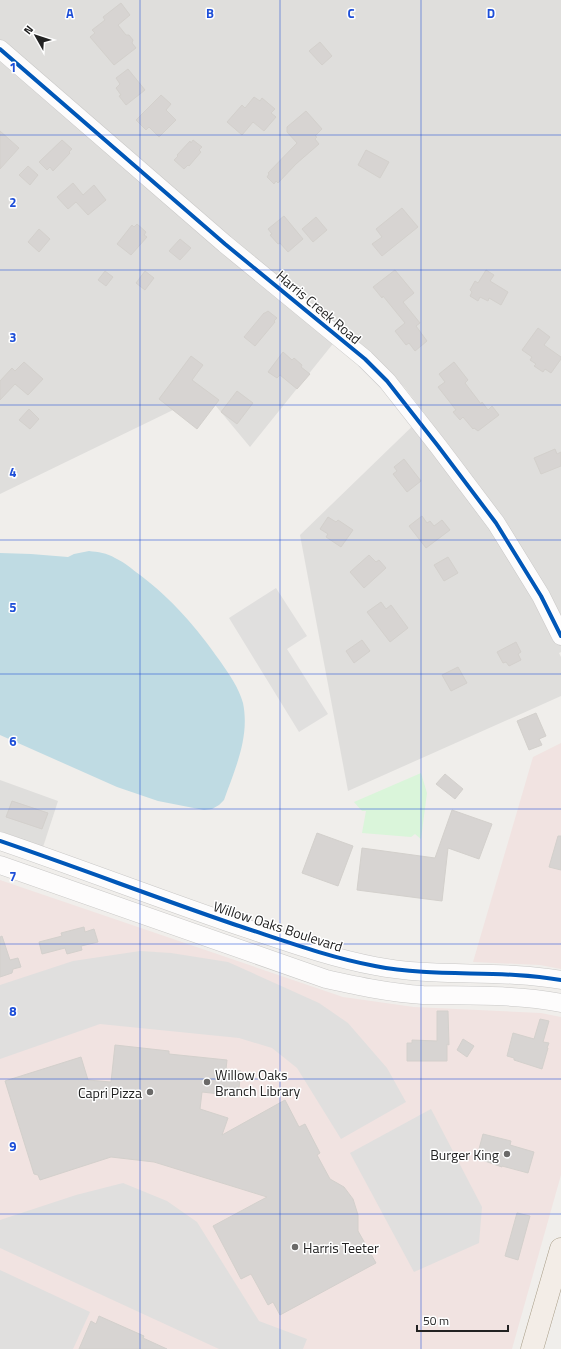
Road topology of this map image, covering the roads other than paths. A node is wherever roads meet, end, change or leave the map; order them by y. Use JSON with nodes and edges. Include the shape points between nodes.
{"nodes":[{"id":1,"x":0,"y":49,"type":"edge"},
{"id":2,"x":561,"y":636,"type":"edge"},
{"id":3,"x":0,"y":841,"type":"edge"},
{"id":4,"x":0,"y":865,"type":"edge"},
{"id":5,"x":561,"y":980,"type":"edge"},
{"id":6,"x":561,"y":1003,"type":"edge"},
{"id":7,"x":561,"y":1249,"type":"edge"},
{"id":8,"x":532,"y":1349,"type":"edge"}],
"edges":[{"from":1,"to":2,"type":"street","name":"Harris Creek Road","via":[[225,244],[354,350],[387,381],[496,523],[541,596]]},
{"from":3,"to":5,"type":"street","name":"Willow Oaks Boulevard","via":[[333,957],[376,967],[426,973],[498,974]]},
{"from":4,"to":6,"type":"street","via":[[326,978],[373,989],[415,994],[528,997]]},
{"from":7,"to":8,"type":"main road"}]}
